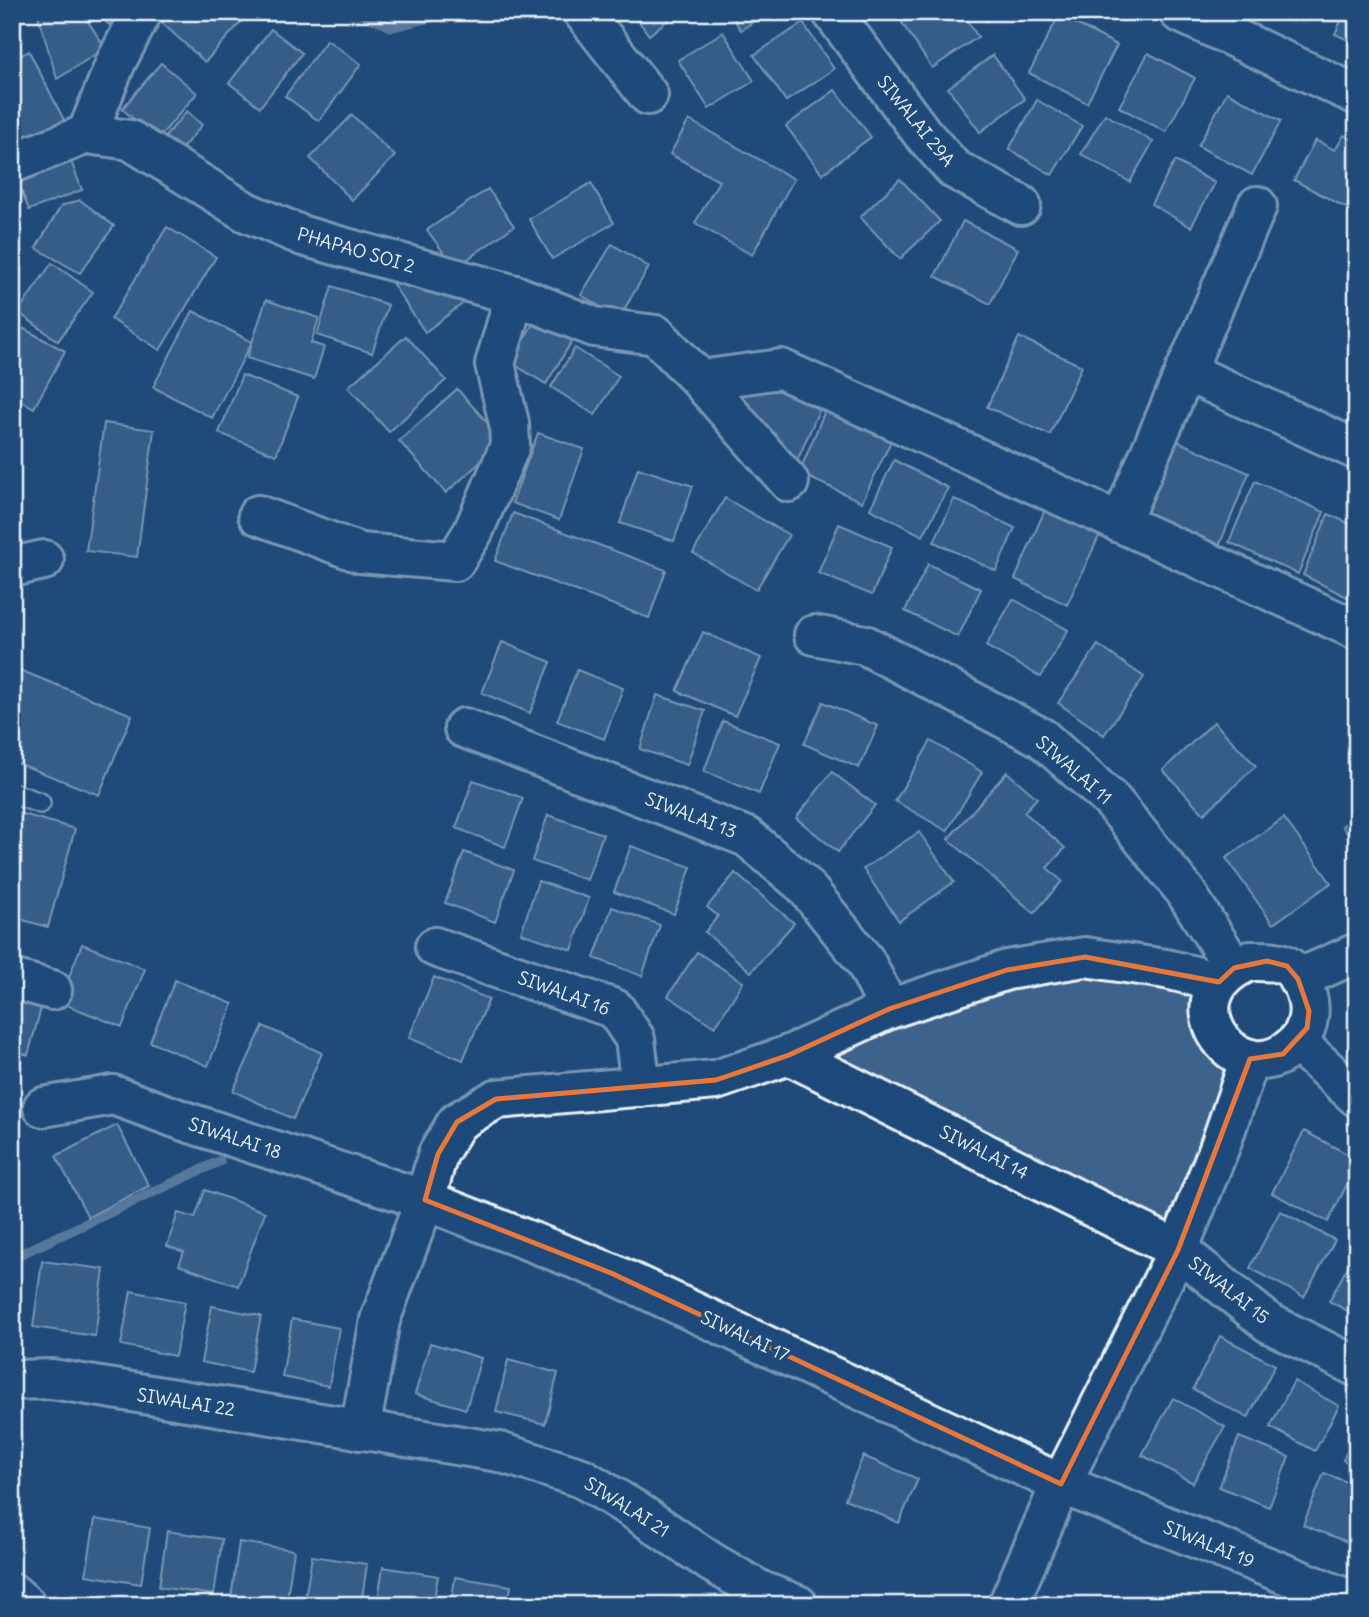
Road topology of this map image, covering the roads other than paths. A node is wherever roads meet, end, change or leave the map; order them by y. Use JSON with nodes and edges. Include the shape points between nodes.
{"nodes":[{"id":1,"x":142,"y":12,"type":"edge"},
{"id":2,"x":583,"y":12,"type":"edge"},
{"id":3,"x":832,"y":12,"type":"edge"},
{"id":4,"x":1179,"y":12,"type":"edge"},
{"id":5,"x":649,"y":95,"type":"dead end"},
{"id":6,"x":1357,"y":95,"type":"edge"},
{"id":7,"x":87,"y":134,"type":"junction"},
{"id":8,"x":12,"y":163,"type":"edge"},
{"id":9,"x":1021,"y":205,"type":"dead end"},
{"id":10,"x":1257,"y":206,"type":"dead end"},
{"id":11,"x":515,"y":295,"type":"junction"},
{"id":12,"x":1185,"y":371,"type":"junction"},
{"id":13,"x":700,"y":380,"type":"junction"},
{"id":14,"x":1357,"y":450,"type":"edge"},
{"id":15,"x":789,"y":482,"type":"dead end"},
{"id":16,"x":258,"y":515,"type":"dead end"},
{"id":17,"x":1120,"y":523,"type":"junction"},
{"id":18,"x":1357,"y":630,"type":"edge"},
{"id":19,"x":814,"y":635,"type":"dead end"},
{"id":20,"x":464,"y":728,"type":"dead end"},
{"id":21,"x":435,"y":947,"type":"dead end"},
{"id":22,"x":1357,"y":953,"type":"edge"},
{"id":23,"x":1226,"y":975,"type":"junction"},
{"id":24,"x":12,"y":979,"type":"edge"},
{"id":25,"x":1298,"y":979,"type":"junction"},
{"id":26,"x":52,"y":990,"type":"dead end"},
{"id":27,"x":889,"y":1009,"type":"junction"},
{"id":28,"x":1298,"y":1043,"type":"junction"},
{"id":29,"x":789,"y":1055,"type":"junction"},
{"id":30,"x":1250,"y":1059,"type":"junction"},
{"id":31,"x":641,"y":1087,"type":"junction"},
{"id":32,"x":1357,"y":1097,"type":"edge"},
{"id":33,"x":43,"y":1107,"type":"dead end"},
{"id":34,"x":425,"y":1200,"type":"junction"},
{"id":35,"x":1178,"y":1250,"type":"junction"},
{"id":36,"x":1357,"y":1367,"type":"edge"},
{"id":37,"x":12,"y":1380,"type":"edge"},
{"id":38,"x":360,"y":1430,"type":"junction"},
{"id":39,"x":1061,"y":1484,"type":"junction"},
{"id":40,"x":12,"y":1593,"type":"edge"},
{"id":41,"x":1357,"y":1604,"type":"edge"},
{"id":42,"x":26,"y":1605,"type":"edge"},
{"id":43,"x":798,"y":1605,"type":"edge"},
{"id":44,"x":1008,"y":1605,"type":"edge"}],
"edges":[{"from":1,"to":7,"type":"street"},
{"from":2,"to":5,"type":"street"},
{"from":3,"to":9,"type":"street","name":"SIWALAI 29A","via":[[954,169]]},
{"from":4,"to":6,"type":"street"},
{"from":7,"to":8,"type":"street","name":"PHAPAO SOI 2"},
{"from":7,"to":11,"type":"street","name":"PHAPAO SOI 2","via":[[130,140],[247,212],[303,236]]},
{"from":10,"to":12,"type":"street"},
{"from":11,"to":13,"type":"street","name":"PHAPAO SOI 2","via":[[594,327],[656,335]]},
{"from":11,"to":16,"type":"street","via":[[495,364],[510,446],[474,532],[454,561],[360,553]]},
{"from":12,"to":14,"type":"street"},
{"from":12,"to":17,"type":"street"},
{"from":13,"to":15,"type":"street","name":"PHAPAO SOI 2"},
{"from":13,"to":17,"type":"street","via":[[781,369]]},
{"from":17,"to":18,"type":"street"},
{"from":19,"to":23,"type":"street","name":"SIWALAI 11","via":[[865,645],[1042,738],[1112,802],[1185,891]]},
{"from":20,"to":27,"type":"street","name":"SIWALAI 13","via":[[747,836],[804,885],[865,961]]},
{"from":21,"to":31,"type":"street","name":"SIWALAI 16","via":[[615,1009],[635,1039]]},
{"from":22,"to":25,"type":"street"},
{"from":23,"to":25,"type":"street","via":[[1250,961],[1267,961],[1287,966]]},
{"from":23,"to":27,"type":"street","via":[[1085,957],[1007,970]]},
{"from":23,"to":30,"type":"street","via":[[1211,997],[1214,1031],[1234,1053]]},
{"from":24,"to":26,"type":"street"},
{"from":25,"to":28,"type":"street","via":[[1307,994],[1309,1011],[1307,1028]]},
{"from":27,"to":29,"type":"street"},
{"from":28,"to":30,"type":"street","via":[[1283,1054]]},
{"from":28,"to":32,"type":"street"},
{"from":29,"to":31,"type":"street","via":[[716,1080]]},
{"from":29,"to":35,"type":"street","name":"SIWALAI 14"},
{"from":30,"to":35,"type":"street"},
{"from":31,"to":34,"type":"street","via":[[496,1099],[457,1122],[438,1154]]},
{"from":33,"to":34,"type":"street","name":"SIWALAI 18","via":[[113,1095]]},
{"from":34,"to":38,"type":"street","via":[[380,1320]]},
{"from":34,"to":39,"type":"street","name":"SIWALAI 17","via":[[611,1273]]},
{"from":35,"to":36,"type":"street","name":"SIWALAI 15","via":[[1269,1323]]},
{"from":35,"to":39,"type":"street"},
{"from":37,"to":38,"type":"street","name":"SIWALAI 22","via":[[52,1380]]},
{"from":38,"to":43,"type":"street","name":"SIWALAI 21","via":[[499,1452],[582,1478],[711,1562],[761,1591]]},
{"from":39,"to":41,"type":"street","name":"SIWALAI 19"},
{"from":39,"to":44,"type":"street"},
{"from":40,"to":42,"type":"street"}]}
